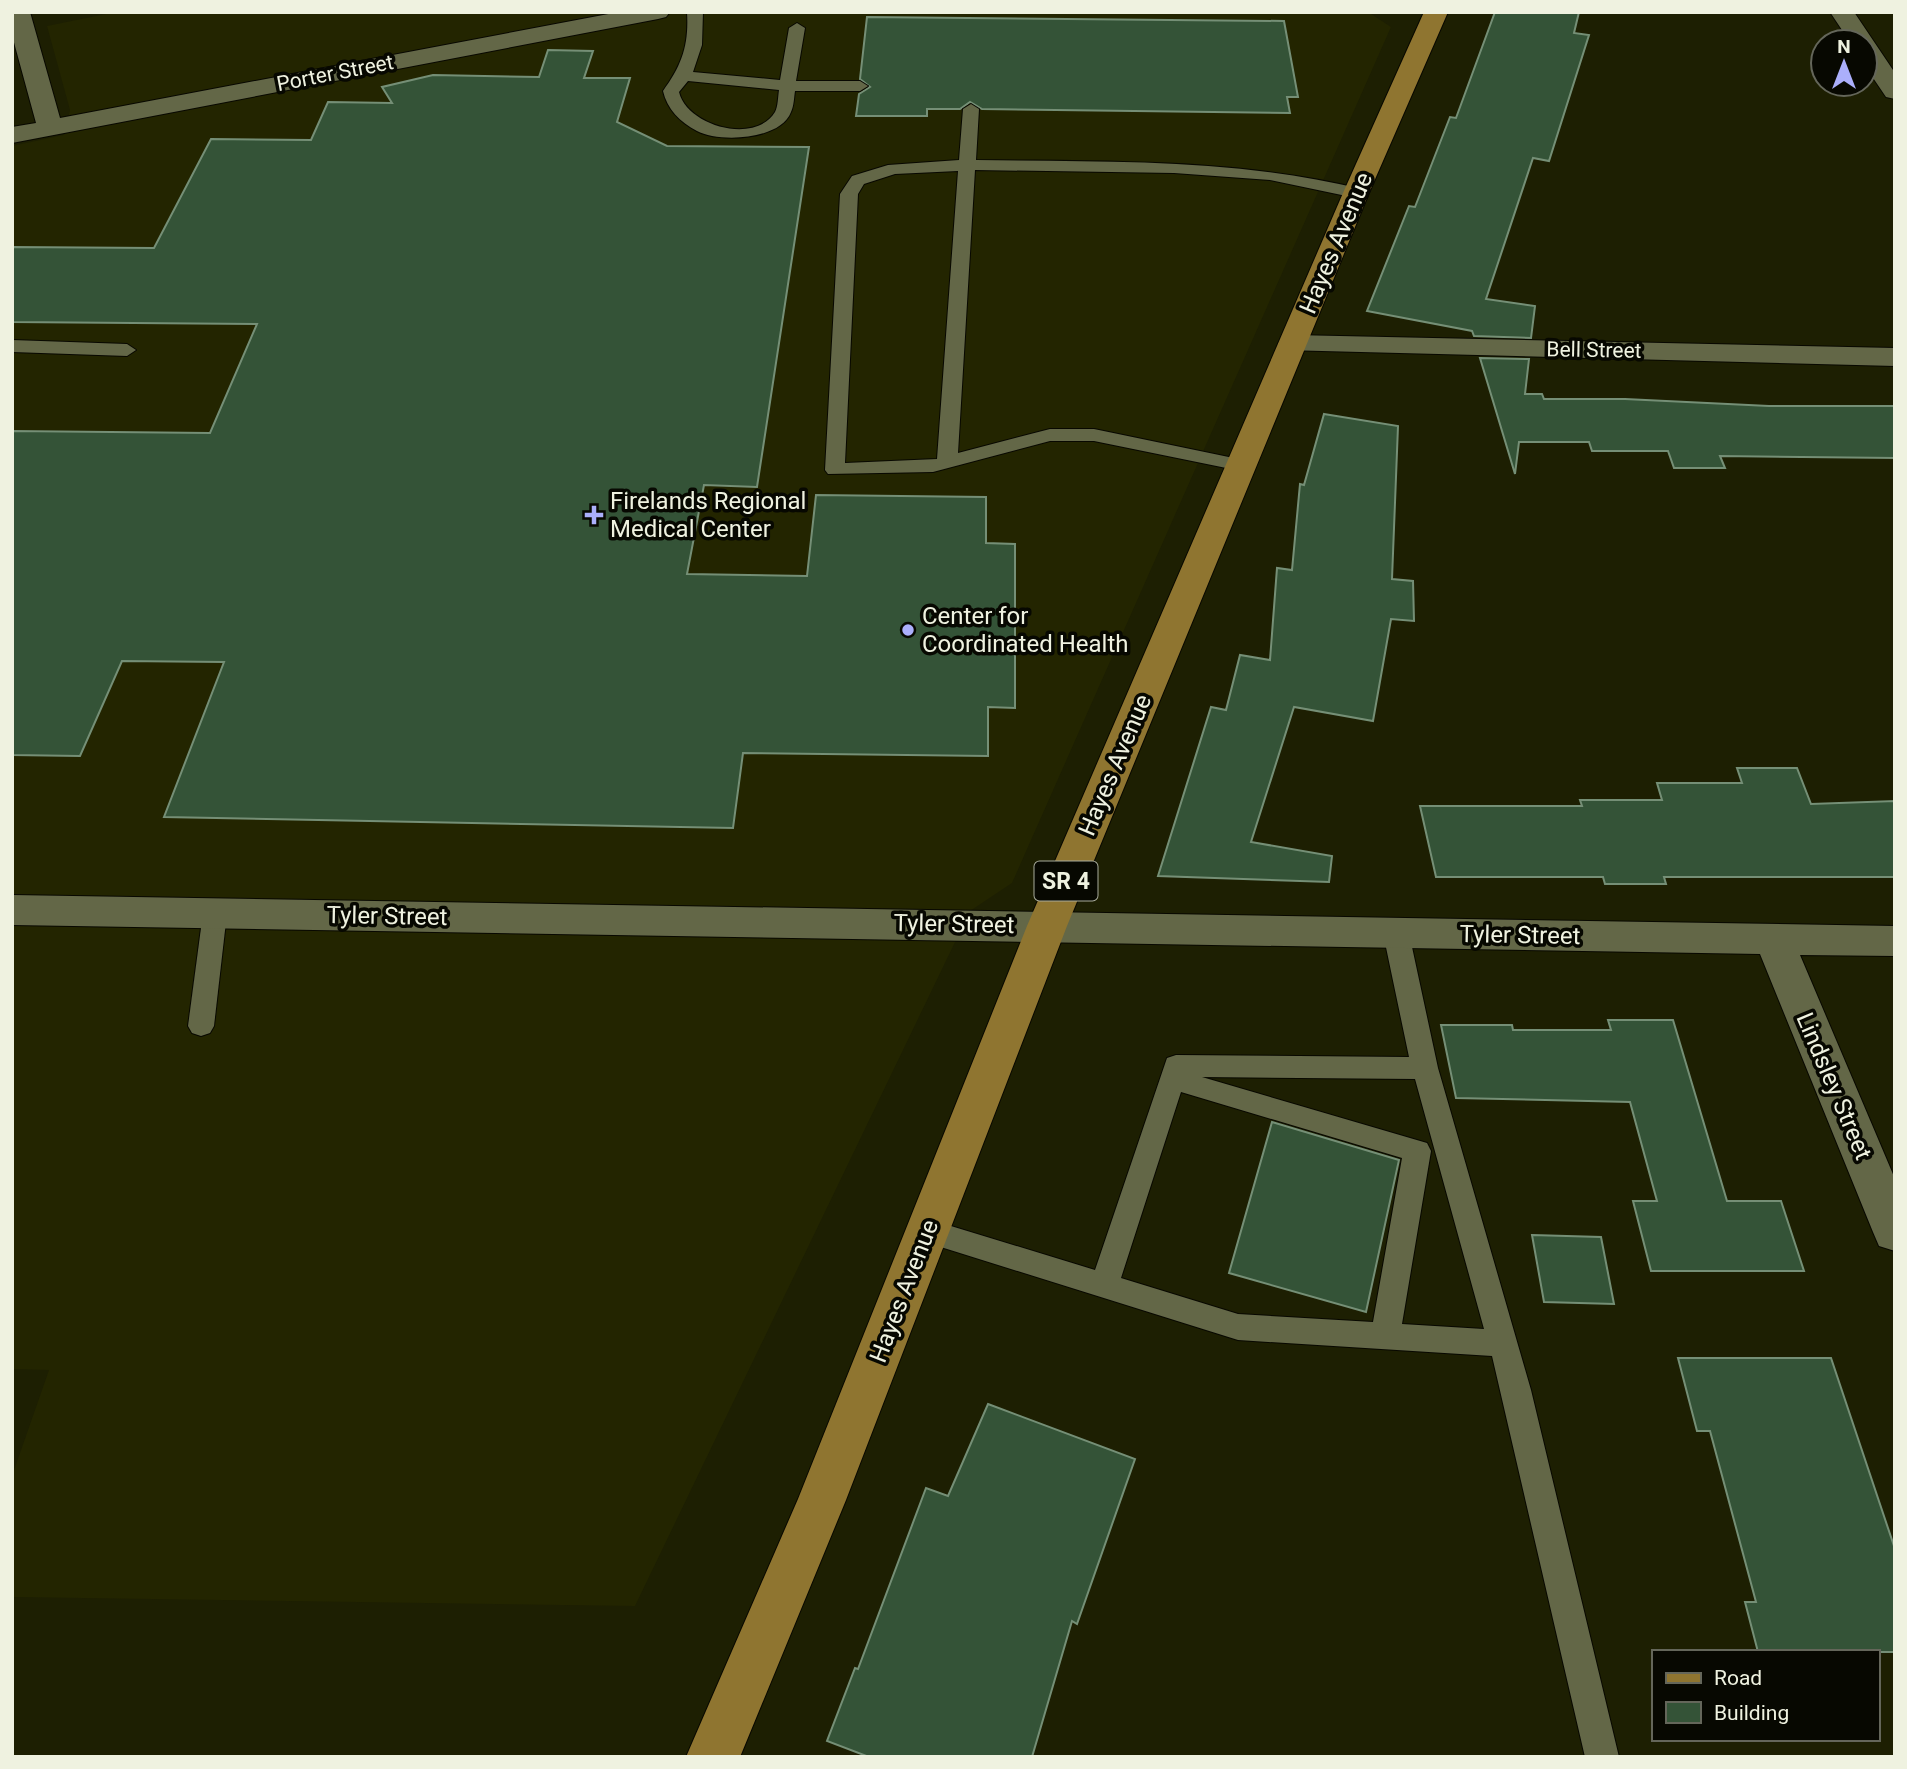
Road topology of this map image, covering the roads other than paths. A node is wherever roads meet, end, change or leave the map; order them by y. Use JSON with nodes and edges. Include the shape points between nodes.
{"nodes":[{"id":1,"x":18,"y":12,"type":"edge"},
{"id":2,"x":658,"y":12,"type":"edge"},
{"id":3,"x":695,"y":12,"type":"edge"},
{"id":4,"x":1435,"y":12,"type":"edge"},
{"id":5,"x":1842,"y":12,"type":"edge"},
{"id":6,"x":797,"y":28,"type":"dead end"},
{"id":7,"x":1853,"y":28,"type":"edge"},
{"id":8,"x":1879,"y":68,"type":"edge"},
{"id":9,"x":686,"y":76,"type":"junction"},
{"id":10,"x":789,"y":86,"type":"junction"},
{"id":11,"x":860,"y":86,"type":"dead end"},
{"id":12,"x":1895,"y":92,"type":"edge"},
{"id":13,"x":971,"y":109,"type":"dead end"},
{"id":14,"x":50,"y":128,"type":"junction"},
{"id":15,"x":12,"y":135,"type":"edge"},
{"id":16,"x":968,"y":165,"type":"junction"},
{"id":17,"x":1356,"y":193,"type":"junction"},
{"id":18,"x":1293,"y":344,"type":"junction"},
{"id":19,"x":12,"y":346,"type":"edge"},
{"id":20,"x":127,"y":349,"type":"dead end"},
{"id":21,"x":1895,"y":357,"type":"edge"},
{"id":22,"x":947,"y":463,"type":"junction"},
{"id":23,"x":1241,"y":465,"type":"junction"},
{"id":24,"x":12,"y":910,"type":"edge"},
{"id":25,"x":215,"y":913,"type":"junction"},
{"id":26,"x":1048,"y":926,"type":"junction"},
{"id":27,"x":1396,"y":933,"type":"junction"},
{"id":28,"x":1773,"y":940,"type":"junction"},
{"id":29,"x":1895,"y":941,"type":"edge"},
{"id":30,"x":201,"y":1026,"type":"dead end"},
{"id":31,"x":1425,"y":1068,"type":"junction"},
{"id":32,"x":1172,"y":1079,"type":"junction"},
{"id":33,"x":1447,"y":1143,"type":"junction"},
{"id":34,"x":1416,"y":1152,"type":"junction"},
{"id":35,"x":928,"y":1231,"type":"junction"},
{"id":36,"x":1895,"y":1232,"type":"edge"},
{"id":37,"x":1104,"y":1286,"type":"junction"},
{"id":38,"x":1385,"y":1336,"type":"junction"},
{"id":39,"x":1503,"y":1343,"type":"junction"},
{"id":40,"x":713,"y":1757,"type":"edge"},
{"id":41,"x":1602,"y":1757,"type":"edge"}],
"edges":[{"from":1,"to":14,"type":"street"},
{"from":2,"to":14,"type":"street","name":"Porter Street"},
{"from":3,"to":9,"type":"lane","via":[[697,35]]},
{"from":4,"to":17,"type":"main road","name":"Hayes Avenue","number":"SR 4"},
{"from":5,"to":7,"type":"street"},
{"from":6,"to":10,"type":"lane"},
{"from":8,"to":12,"type":"street"},
{"from":9,"to":10,"type":"lane"},
{"from":9,"to":10,"type":"lane","via":[[671,91],[674,105],[703,128],[734,134],[767,127],[783,113]]},
{"from":10,"to":11,"type":"lane"},
{"from":13,"to":16,"type":"lane"},
{"from":14,"to":15,"type":"street","name":"Porter Street"},
{"from":16,"to":17,"type":"lane","via":[[1221,170]]},
{"from":16,"to":22,"type":"lane"},
{"from":16,"to":22,"type":"lane","via":[[894,169],[858,180],[849,194],[844,264],[835,470]]},
{"from":17,"to":18,"type":"main road","name":"Hayes Avenue","number":"SR 4"},
{"from":18,"to":21,"type":"street","name":"Bell Street"},
{"from":18,"to":23,"type":"main road","name":"Hayes Avenue","number":"SR 4"},
{"from":19,"to":20,"type":"lane"},
{"from":22,"to":23,"type":"lane","via":[[1050,435],[1094,435]]},
{"from":23,"to":26,"type":"main road","name":"Hayes Avenue","number":"SR 4"},
{"from":24,"to":25,"type":"street","name":"Tyler Street"},
{"from":25,"to":26,"type":"street","name":"Tyler Street"},
{"from":25,"to":30,"type":"lane"},
{"from":26,"to":27,"type":"street","name":"Tyler Street"},
{"from":26,"to":35,"type":"main road","name":"Hayes Avenue","number":"SR 4"},
{"from":27,"to":28,"type":"street","name":"Tyler Street"},
{"from":27,"to":31,"type":"lane"},
{"from":28,"to":29,"type":"street","name":"Tyler Street"},
{"from":28,"to":36,"type":"street","name":"Lindsley Street"},
{"from":31,"to":32,"type":"lane","via":[[1176,1066]]},
{"from":31,"to":33,"type":"lane"},
{"from":32,"to":34,"type":"lane"},
{"from":32,"to":37,"type":"lane"},
{"from":33,"to":34,"type":"lane"},
{"from":33,"to":39,"type":"lane"},
{"from":34,"to":38,"type":"lane"},
{"from":35,"to":37,"type":"lane"},
{"from":35,"to":40,"type":"main road","name":"Hayes Avenue","number":"SR 4","via":[[822,1500]]},
{"from":37,"to":38,"type":"lane","via":[[1238,1327]]},
{"from":38,"to":39,"type":"lane"},
{"from":39,"to":41,"type":"lane"}]}
